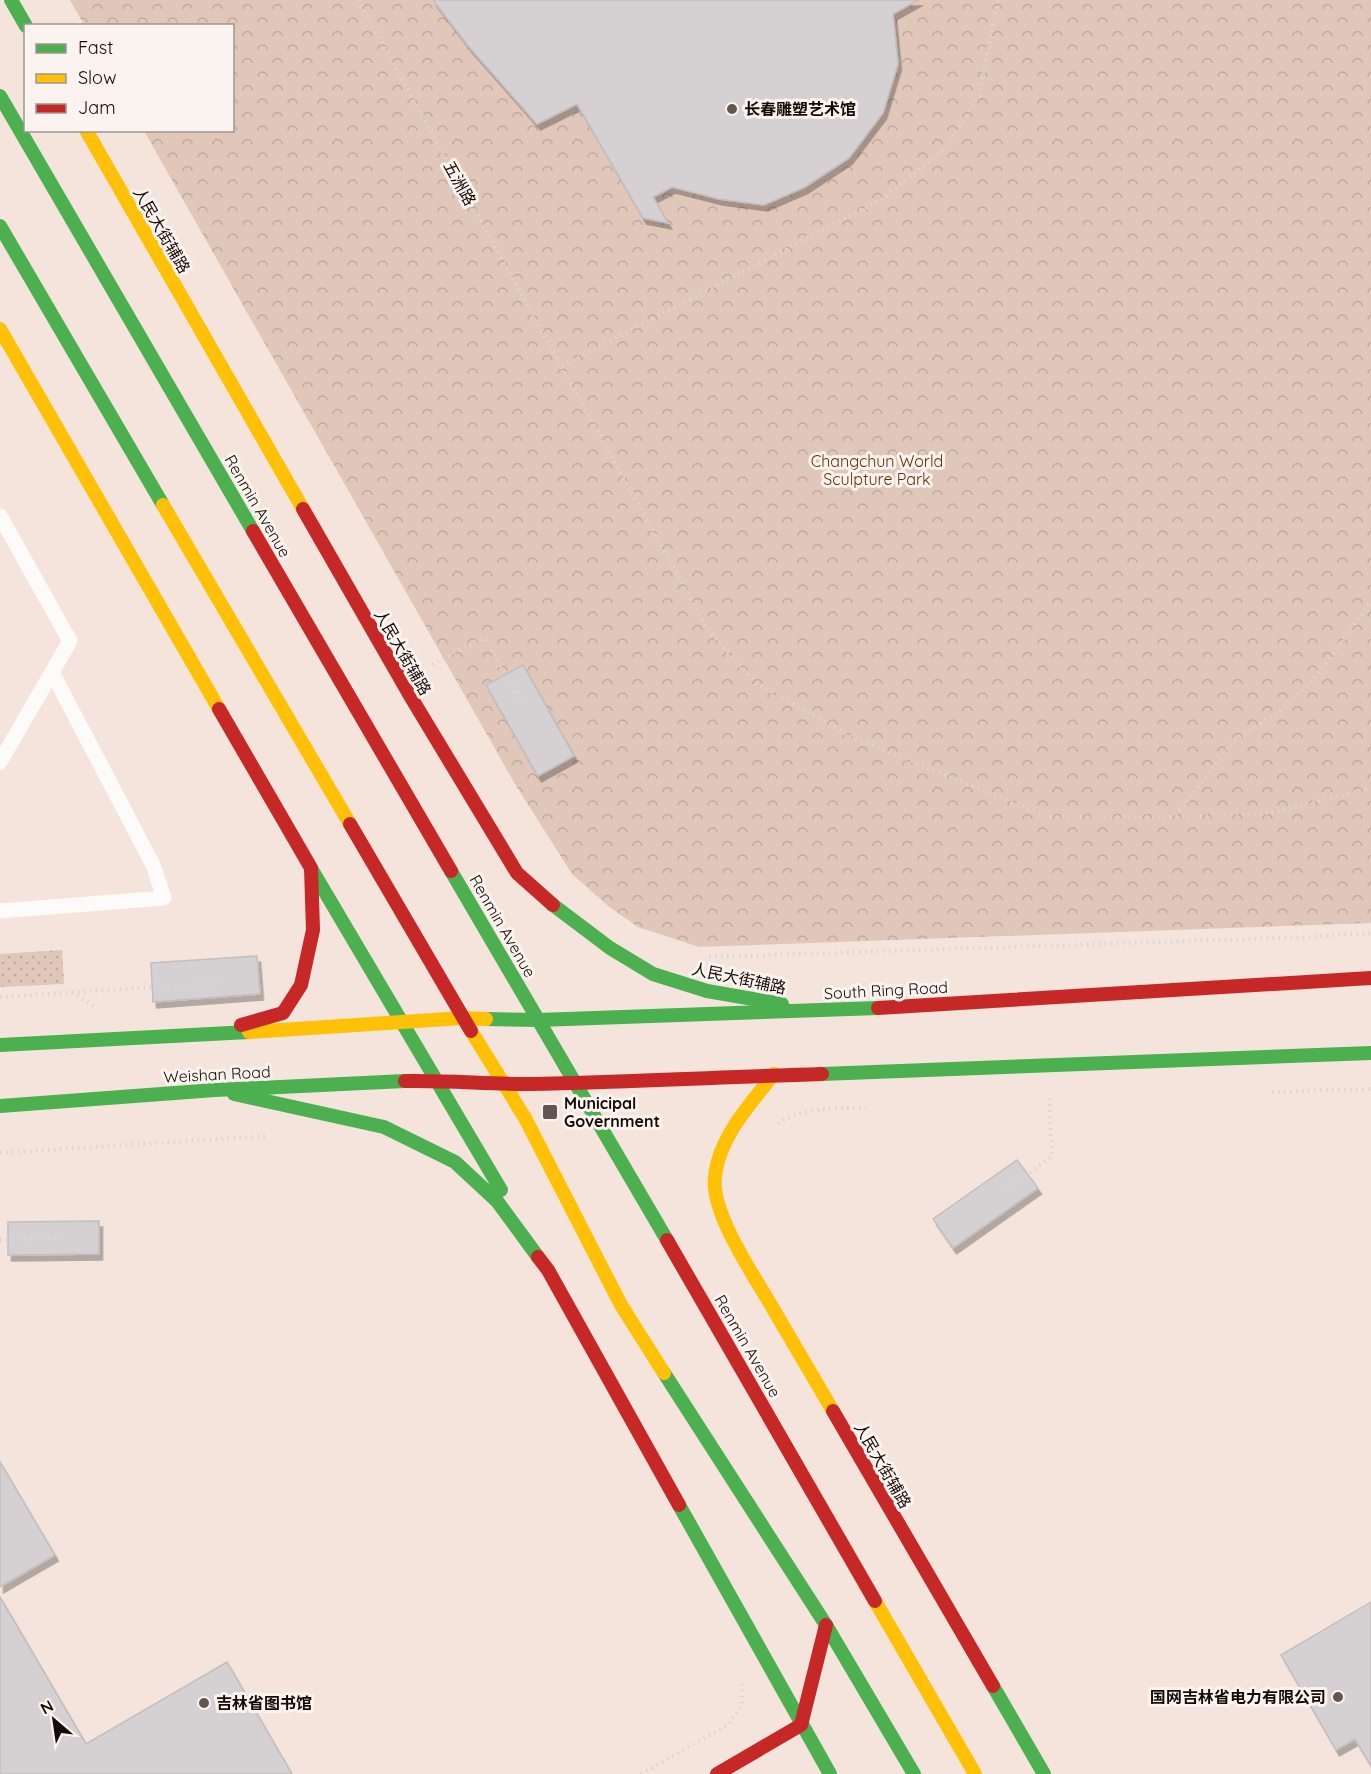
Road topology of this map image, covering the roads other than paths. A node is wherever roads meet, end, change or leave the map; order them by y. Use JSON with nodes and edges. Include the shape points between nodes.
{"nodes":[{"id":1,"x":11,"y":0,"type":"edge"},
{"id":2,"x":25,"y":24,"type":"edge"},
{"id":3,"x":0,"y":96,"type":"edge"},
{"id":4,"x":87,"y":132,"type":"edge"},
{"id":5,"x":0,"y":226,"type":"edge"},
{"id":6,"x":0,"y":329,"type":"edge"},
{"id":7,"x":0,"y":516,"type":"edge"},
{"id":8,"x":52,"y":672,"type":"junction"},
{"id":9,"x":0,"y":762,"type":"edge"},
{"id":10,"x":312,"y":868,"type":"junction"},
{"id":11,"x":0,"y":911,"type":"edge"},
{"id":12,"x":1371,"y":978,"type":"edge"},
{"id":13,"x":841,"y":1010,"type":"junction"},
{"id":14,"x":463,"y":1018,"type":"junction"},
{"id":15,"x":538,"y":1020,"type":"junction"},
{"id":16,"x":402,"y":1022,"type":"junction"},
{"id":17,"x":204,"y":1035,"type":"junction"},
{"id":18,"x":0,"y":1045,"type":"edge"},
{"id":19,"x":1371,"y":1053,"type":"edge"},
{"id":20,"x":774,"y":1074,"type":"junction"},
{"id":21,"x":436,"y":1080,"type":"junction"},
{"id":22,"x":577,"y":1083,"type":"junction"},
{"id":23,"x":505,"y":1084,"type":"junction"},
{"id":24,"x":215,"y":1090,"type":"junction"},
{"id":25,"x":0,"y":1106,"type":"edge"},
{"id":26,"x":548,"y":1270,"type":"junction"},
{"id":27,"x":826,"y":1625,"type":"junction"},
{"id":28,"x":801,"y":1725,"type":"junction"},
{"id":29,"x":717,"y":1774,"type":"edge"},
{"id":30,"x":830,"y":1774,"type":"edge"},
{"id":31,"x":914,"y":1774,"type":"edge"},
{"id":32,"x":975,"y":1774,"type":"edge"},
{"id":33,"x":1044,"y":1774,"type":"edge"}],
"edges":[{"from":1,"to":2,"type":"main road"},
{"from":3,"to":15,"type":"main road","name":"Renmin Avenue"},
{"from":4,"to":13,"type":"main road","name":"人民大街辅路","via":[[411,699],[517,873],[571,920],[654,974],[707,991],[776,1004]]},
{"from":5,"to":14,"type":"main road"},
{"from":6,"to":10,"type":"main road"},
{"from":7,"to":8,"type":"lane","via":[[70,641]]},
{"from":8,"to":9,"type":"lane"},
{"from":8,"to":11,"type":"lane","via":[[153,865],[164,898]]},
{"from":10,"to":16,"type":"main road"},
{"from":10,"to":17,"type":"main road","via":[[313,930],[301,985],[283,1013]]},
{"from":12,"to":13,"type":"main road","name":"South Ring Road"},
{"from":13,"to":15,"type":"main road","name":"South Ring Road"},
{"from":14,"to":15,"type":"main road","name":"South Ring Road"},
{"from":14,"to":16,"type":"main road","name":"South Ring Road"},
{"from":14,"to":23,"type":"main road"},
{"from":15,"to":22,"type":"main road","name":"Renmin Avenue"},
{"from":16,"to":17,"type":"main road"},
{"from":16,"to":21,"type":"main road"},
{"from":17,"to":18,"type":"main road"},
{"from":19,"to":20,"type":"main road"},
{"from":20,"to":22,"type":"main road"},
{"from":20,"to":33,"type":"main road","name":"人民大街辅路","via":[[730,1132],[714,1174],[723,1218]]},
{"from":21,"to":23,"type":"main road"},
{"from":21,"to":24,"type":"main road","name":"Weishan Road"},
{"from":21,"to":26,"type":"main road"},
{"from":22,"to":23,"type":"main road"},
{"from":22,"to":32,"type":"main road","name":"Renmin Avenue"},
{"from":23,"to":27,"type":"main road","via":[[621,1305]]},
{"from":24,"to":25,"type":"main road","name":"Weishan Road"},
{"from":24,"to":26,"type":"main road","via":[[384,1127],[455,1162],[497,1201]]},
{"from":26,"to":28,"type":"main road"},
{"from":27,"to":28,"type":"main road"},
{"from":27,"to":31,"type":"main road"},
{"from":28,"to":29,"type":"main road"},
{"from":28,"to":30,"type":"main road"}]}
